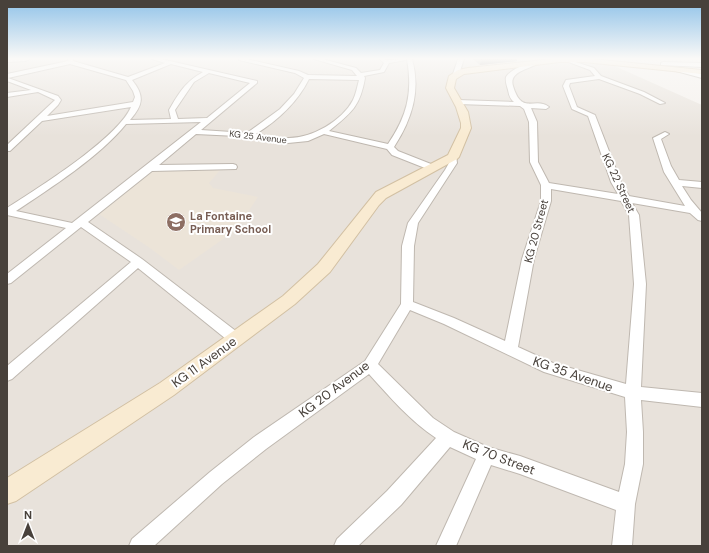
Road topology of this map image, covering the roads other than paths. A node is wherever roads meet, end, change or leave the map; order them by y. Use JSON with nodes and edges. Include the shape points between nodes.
{"nodes":[{"id":1,"x":24,"y":85,"type":"edge"},
{"id":2,"x":132,"y":85,"type":"edge"},
{"id":3,"x":189,"y":85,"type":"edge"},
{"id":4,"x":252,"y":85,"type":"edge"},
{"id":5,"x":302,"y":85,"type":"edge"},
{"id":6,"x":360,"y":85,"type":"edge"},
{"id":7,"x":413,"y":85,"type":"edge"},
{"id":8,"x":451,"y":85,"type":"edge"},
{"id":9,"x":509,"y":85,"type":"edge"},
{"id":10,"x":566,"y":85,"type":"edge"},
{"id":11,"x":621,"y":85,"type":"edge"},
{"id":12,"x":39,"y":90,"type":"junction"},
{"id":13,"x":7,"y":95,"type":"edge"},
{"id":14,"x":458,"y":102,"type":"junction"},
{"id":15,"x":662,"y":103,"type":"dead end"},
{"id":16,"x":137,"y":104,"type":"junction"},
{"id":17,"x":523,"y":105,"type":"junction"},
{"id":18,"x":546,"y":107,"type":"dead end"},
{"id":19,"x":40,"y":118,"type":"junction"},
{"id":20,"x":209,"y":120,"type":"junction"},
{"id":21,"x":176,"y":121,"type":"junction"},
{"id":22,"x":125,"y":122,"type":"junction"},
{"id":23,"x":195,"y":132,"type":"junction"},
{"id":24,"x":323,"y":132,"type":"junction"},
{"id":25,"x":665,"y":134,"type":"dead end"},
{"id":26,"x":249,"y":135,"type":"junction"},
{"id":27,"x":390,"y":147,"type":"junction"},
{"id":28,"x":7,"y":149,"type":"edge"},
{"id":29,"x":453,"y":157,"type":"junction"},
{"id":30,"x":233,"y":167,"type":"dead end"},
{"id":31,"x":149,"y":168,"type":"junction"},
{"id":32,"x":432,"y":168,"type":"junction"},
{"id":33,"x":676,"y":183,"type":"junction"},
{"id":34,"x":546,"y":185,"type":"junction"},
{"id":35,"x":702,"y":185,"type":"edge"},
{"id":36,"x":627,"y":200,"type":"junction"},
{"id":37,"x":9,"y":209,"type":"edge"},
{"id":38,"x":692,"y":210,"type":"junction"},
{"id":39,"x":702,"y":218,"type":"edge"},
{"id":40,"x":77,"y":225,"type":"junction"},
{"id":41,"x":138,"y":262,"type":"junction"},
{"id":42,"x":7,"y":280,"type":"edge"},
{"id":43,"x":407,"y":304,"type":"junction"},
{"id":44,"x":236,"y":339,"type":"junction"},
{"id":45,"x":510,"y":350,"type":"junction"},
{"id":46,"x":370,"y":365,"type":"junction"},
{"id":47,"x":7,"y":375,"type":"edge"},
{"id":48,"x":633,"y":393,"type":"junction"},
{"id":49,"x":702,"y":400,"type":"edge"},
{"id":50,"x":448,"y":436,"type":"junction"},
{"id":51,"x":486,"y":455,"type":"junction"},
{"id":52,"x":7,"y":492,"type":"edge"},
{"id":53,"x":626,"y":504,"type":"junction"},
{"id":54,"x":139,"y":546,"type":"edge"},
{"id":55,"x":344,"y":546,"type":"edge"},
{"id":56,"x":446,"y":546,"type":"edge"},
{"id":57,"x":622,"y":546,"type":"edge"}],
"edges":[{"from":1,"to":12,"type":"street"},
{"from":2,"to":16,"type":"street","via":[[137,93]]},
{"from":3,"to":21,"type":"street","via":[[172,110]]},
{"from":4,"to":20,"type":"street"},
{"from":5,"to":26,"type":"street","via":[[281,113]]},
{"from":6,"to":24,"type":"street","name":"KG 25 Avenue","via":[[355,103]]},
{"from":7,"to":27,"type":"street","via":[[412,105],[403,128]]},
{"from":8,"to":14,"type":"main road"},
{"from":9,"to":17,"type":"street","name":"KG 20 Street","via":[[514,99]]},
{"from":10,"to":36,"type":"street","name":"KG 22 Street","via":[[574,108],[590,115],[616,182]]},
{"from":11,"to":15,"type":"street","via":[[649,95]]},
{"from":12,"to":13,"type":"street"},
{"from":12,"to":19,"type":"street","via":[[58,100]]},
{"from":14,"to":17,"type":"street"},
{"from":14,"to":29,"type":"main road","via":[[466,128]]},
{"from":16,"to":19,"type":"street"},
{"from":16,"to":22,"type":"street"},
{"from":17,"to":18,"type":"street"},
{"from":17,"to":34,"type":"street","name":"KG 20 Street","via":[[529,110],[534,127],[534,162]]},
{"from":19,"to":28,"type":"street"},
{"from":20,"to":21,"type":"street"},
{"from":20,"to":23,"type":"street"},
{"from":21,"to":22,"type":"street"},
{"from":22,"to":37,"type":"street","via":[[75,166]]},
{"from":23,"to":26,"type":"street","name":"KG 25 Avenue"},
{"from":23,"to":31,"type":"street"},
{"from":24,"to":26,"type":"street","name":"KG 25 Avenue","via":[[305,139],[288,141]]},
{"from":24,"to":27,"type":"street"},
{"from":25,"to":33,"type":"street","via":[[657,138],[668,170]]},
{"from":27,"to":32,"type":"street","via":[[395,153]]},
{"from":29,"to":32,"type":"main road","name":"KG 11 Avenue"},
{"from":29,"to":43,"type":"street","via":[[449,170],[413,223],[408,246]]},
{"from":30,"to":31,"type":"street"},
{"from":31,"to":40,"type":"street"},
{"from":32,"to":44,"type":"main road","name":"KG 11 Avenue","via":[[387,191],[374,202],[319,273],[289,300]]},
{"from":33,"to":35,"type":"street"},
{"from":33,"to":38,"type":"street","via":[[680,194]]},
{"from":34,"to":36,"type":"street"},
{"from":34,"to":45,"type":"street","name":"KG 20 Street","via":[[546,201],[528,259]]},
{"from":36,"to":38,"type":"street"},
{"from":36,"to":48,"type":"street","name":"KG 22 Street","via":[[634,215],[640,284]]},
{"from":37,"to":40,"type":"street"},
{"from":38,"to":39,"type":"street"},
{"from":40,"to":41,"type":"street"},
{"from":40,"to":42,"type":"street"},
{"from":41,"to":44,"type":"street"},
{"from":41,"to":47,"type":"street"},
{"from":43,"to":45,"type":"street","name":"KG 35 Avenue"},
{"from":43,"to":46,"type":"street","name":"KG 20 Avenue"},
{"from":44,"to":52,"type":"main road","name":"KG 11 Avenue","via":[[167,389]]},
{"from":45,"to":48,"type":"street","name":"KG 35 Avenue","via":[[549,368]]},
{"from":46,"to":50,"type":"street","name":"KG 70 Street","via":[[427,423]]},
{"from":46,"to":54,"type":"street","name":"KG 20 Avenue","via":[[254,447]]},
{"from":48,"to":49,"type":"street","name":"KG 35 Avenue"},
{"from":48,"to":53,"type":"street","name":"KG 22 Street","via":[[634,464]]},
{"from":50,"to":51,"type":"street","name":"KG 70 Street"},
{"from":50,"to":55,"type":"street","via":[[394,498]]},
{"from":51,"to":53,"type":"street","name":"KG 70 Street"},
{"from":51,"to":56,"type":"street"},
{"from":53,"to":57,"type":"street","name":"KG 22 Street"}]}
